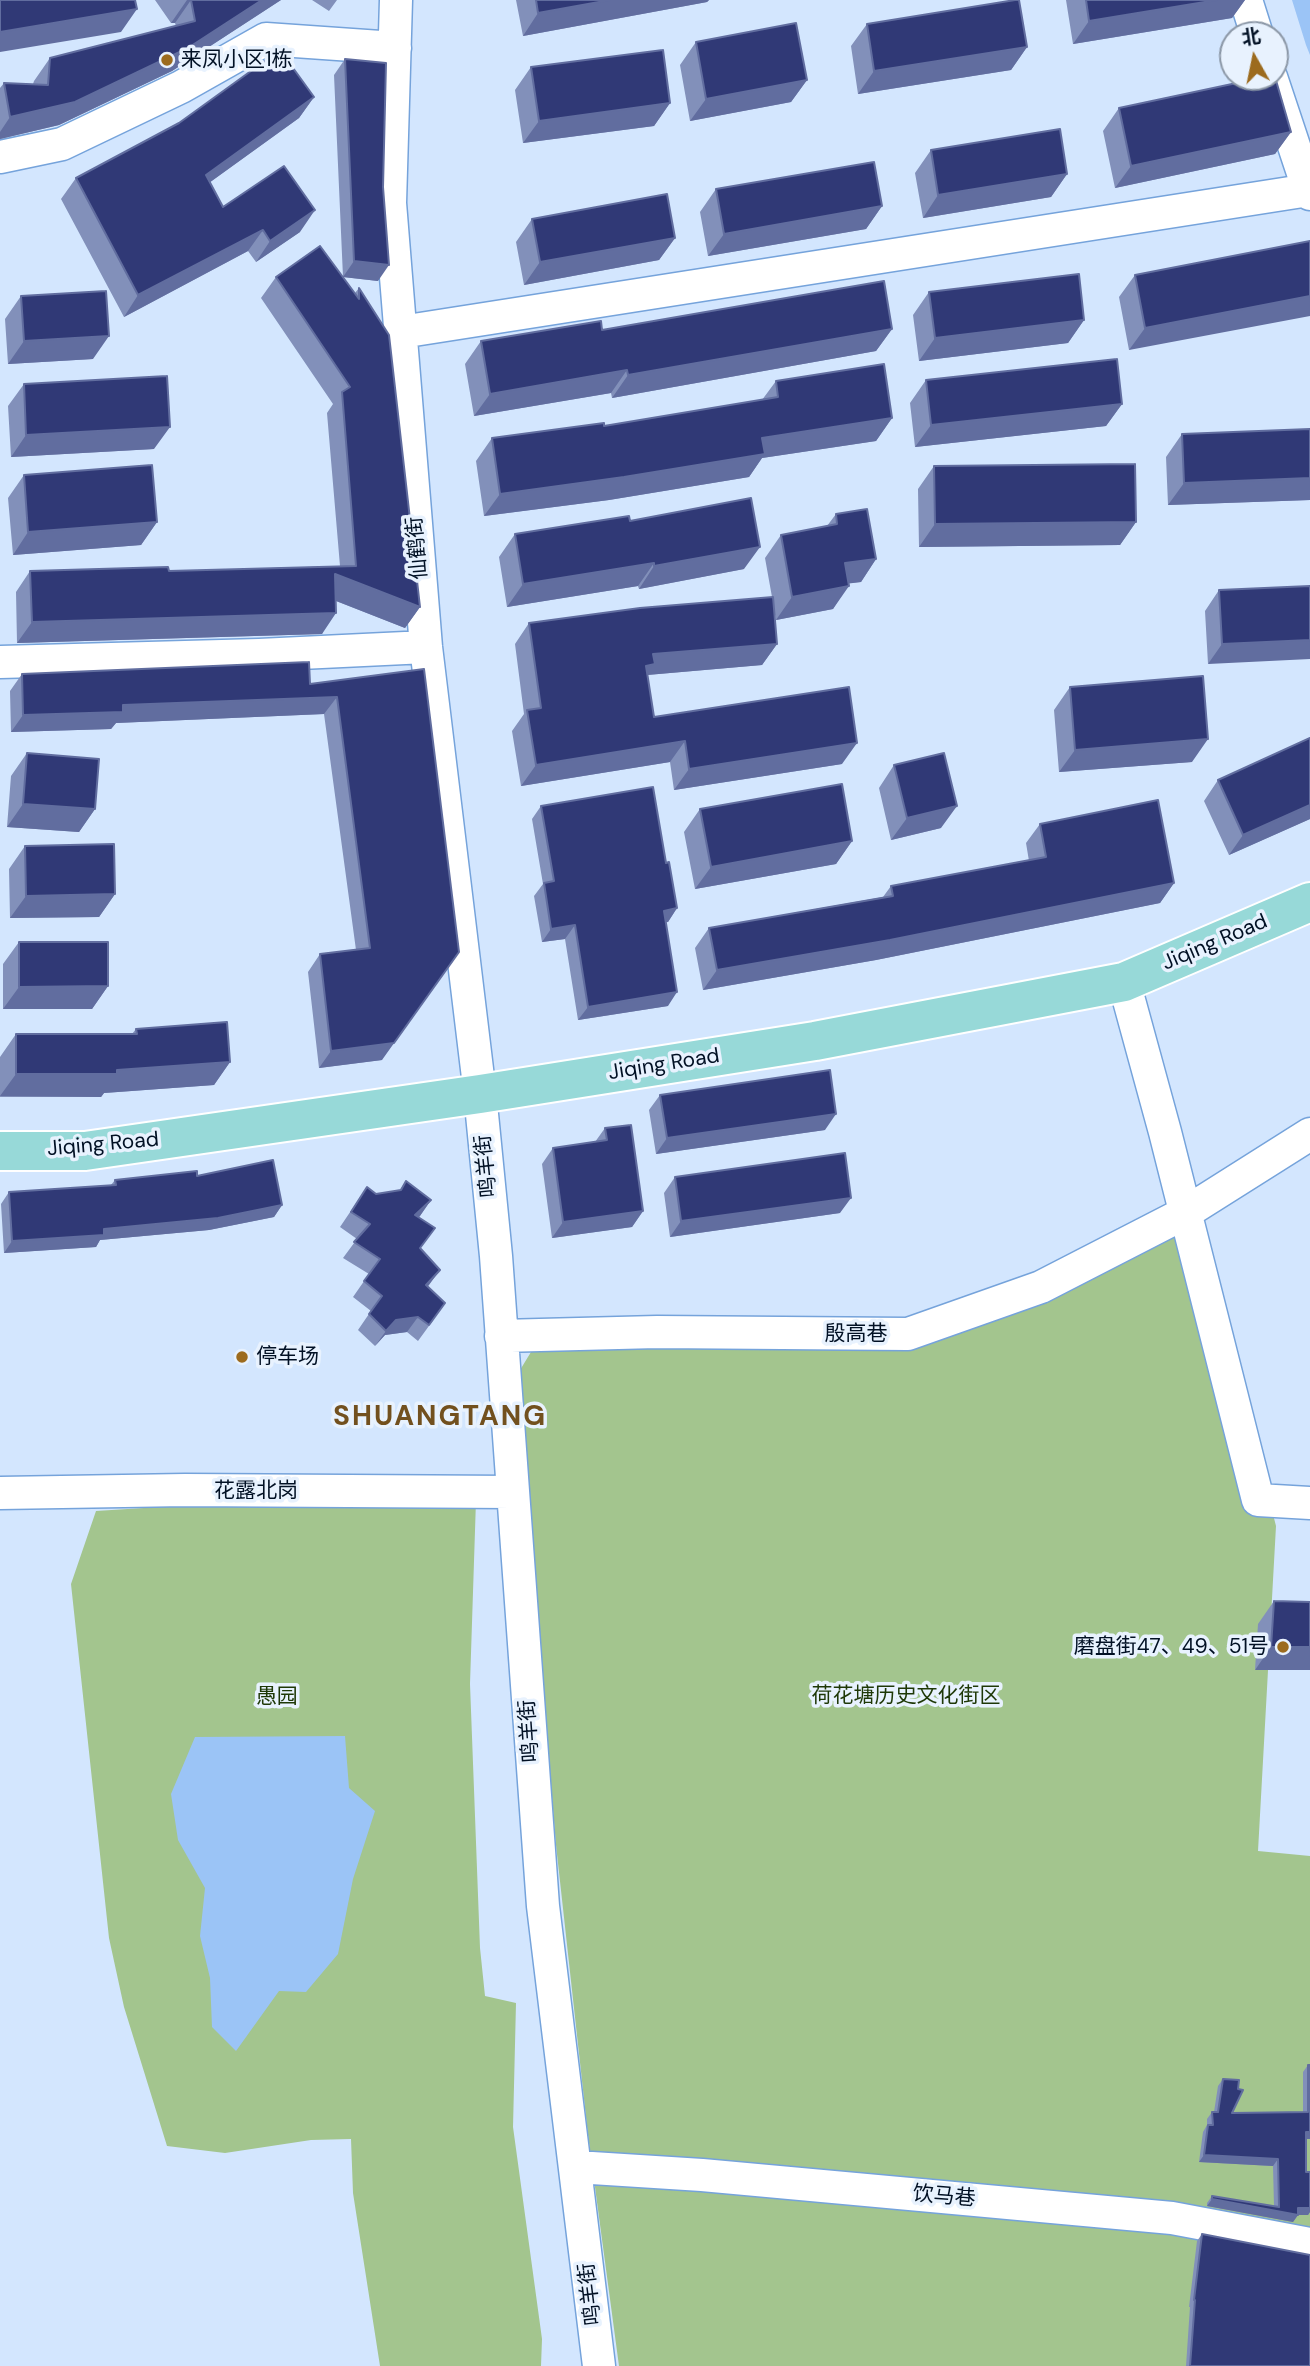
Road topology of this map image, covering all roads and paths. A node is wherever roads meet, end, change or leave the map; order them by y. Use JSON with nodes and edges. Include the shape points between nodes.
{"nodes":[{"id":1,"x":396,"y":0,"type":"edge"},
{"id":2,"x":1246,"y":0,"type":"edge"},
{"id":3,"x":1253,"y":21,"type":"edge"},
{"id":4,"x":395,"y":48,"type":"junction"},
{"id":5,"x":1276,"y":91,"type":"edge"},
{"id":6,"x":0,"y":157,"type":"edge"},
{"id":7,"x":1309,"y":192,"type":"edge"},
{"id":8,"x":401,"y":332,"type":"junction"},
{"id":9,"x":426,"y":647,"type":"junction"},
{"id":10,"x":0,"y":662,"type":"edge"},
{"id":11,"x":1310,"y":902,"type":"edge"},
{"id":12,"x":1124,"y":982,"type":"junction"},
{"id":13,"x":480,"y":1094,"type":"junction"},
{"id":14,"x":1310,"y":1134,"type":"edge"},
{"id":15,"x":0,"y":1151,"type":"edge"},
{"id":16,"x":1185,"y":1213,"type":"junction"},
{"id":17,"x":501,"y":1336,"type":"junction"},
{"id":18,"x":512,"y":1492,"type":"junction"},
{"id":19,"x":0,"y":1493,"type":"edge"},
{"id":20,"x":1310,"y":1503,"type":"edge"},
{"id":21,"x":576,"y":2167,"type":"junction"},
{"id":22,"x":1310,"y":2244,"type":"edge"},
{"id":23,"x":599,"y":2366,"type":"edge"}],
"edges":[{"from":1,"to":4,"type":"street","name":"仙鹤街"},
{"from":2,"to":3,"type":"street"},
{"from":4,"to":6,"type":"street","via":[[266,38],[62,144]]},
{"from":4,"to":8,"type":"street","name":"仙鹤街","via":[[390,203]]},
{"from":5,"to":7,"type":"street"},
{"from":7,"to":8,"type":"street"},
{"from":8,"to":9,"type":"street","name":"仙鹤街"},
{"from":9,"to":10,"type":"street"},
{"from":9,"to":13,"type":"street","name":"仙鹤街"},
{"from":11,"to":12,"type":"main road","name":"Jiqing Road"},
{"from":12,"to":13,"type":"main road","name":"Jiqing Road","via":[[816,1041]]},
{"from":12,"to":16,"type":"street"},
{"from":13,"to":15,"type":"main road","name":"Jiqing Road","via":[[85,1151]]},
{"from":13,"to":17,"type":"street","name":"鸣羊街"},
{"from":14,"to":16,"type":"street","name":"殷高巷"},
{"from":16,"to":17,"type":"street","name":"殷高巷","via":[[1041,1287],[908,1334]]},
{"from":16,"to":20,"type":"street","via":[[1258,1500]]},
{"from":17,"to":18,"type":"street","name":"鸣羊街"},
{"from":18,"to":19,"type":"street","name":"花露北岗"},
{"from":18,"to":21,"type":"street","name":"鸣羊街","via":[[542,1906]]},
{"from":21,"to":22,"type":"street","name":"饮马巷","via":[[1172,2218]]},
{"from":21,"to":23,"type":"street","name":"鸣羊街"}]}
